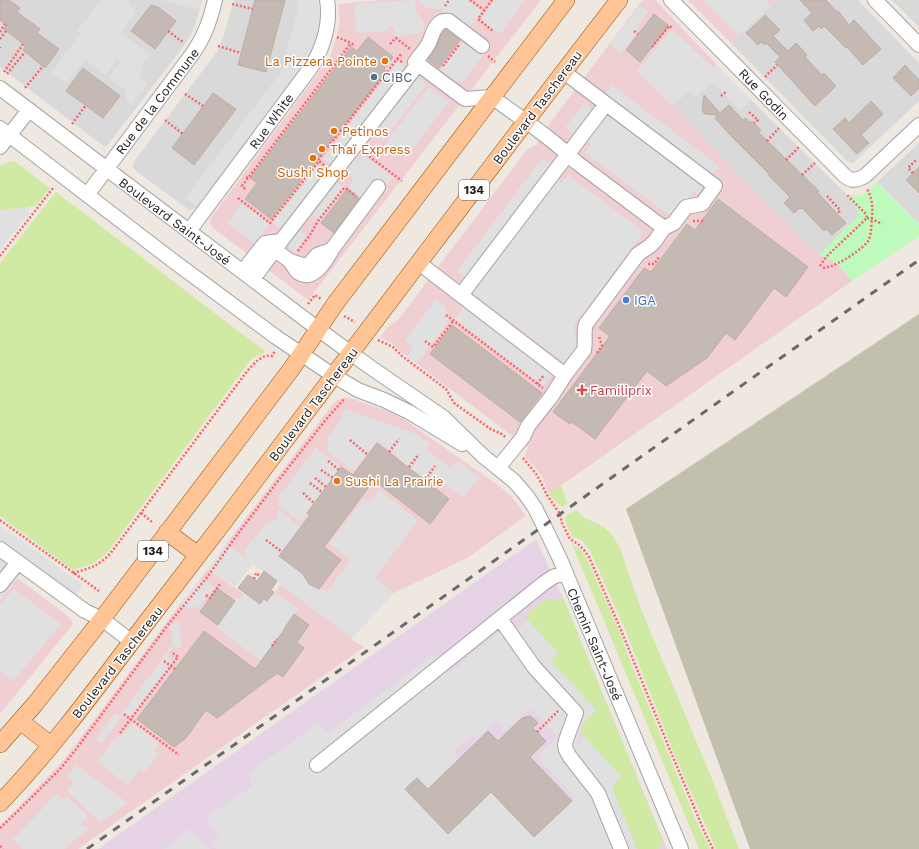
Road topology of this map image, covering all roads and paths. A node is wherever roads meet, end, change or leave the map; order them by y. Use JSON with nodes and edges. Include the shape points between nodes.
{"nodes":[{"id":1,"x":215,"y":0,"type":"edge"},
{"id":2,"x":327,"y":0,"type":"edge"},
{"id":3,"x":449,"y":0,"type":"edge"},
{"id":4,"x":470,"y":0,"type":"edge"},
{"id":5,"x":492,"y":0,"type":"edge"},
{"id":6,"x":566,"y":0,"type":"edge"},
{"id":7,"x":619,"y":0,"type":"edge"},
{"id":8,"x":671,"y":0,"type":"edge"},
{"id":9,"x":875,"y":0,"type":"edge"},
{"id":10,"x":232,"y":4,"type":"dead end"},
{"id":11,"x":445,"y":6,"type":"dead end"},
{"id":12,"x":253,"y":9,"type":"dead end"},
{"id":13,"x":484,"y":10,"type":"junction"},
{"id":14,"x":5,"y":24,"type":"dead end"},
{"id":15,"x":672,"y":28,"type":"dead end"},
{"id":16,"x":6,"y":31,"type":"dead end"},
{"id":17,"x":168,"y":31,"type":"dead end"},
{"id":18,"x":493,"y":31,"type":"dead end"},
{"id":19,"x":634,"y":31,"type":"dead end"},
{"id":20,"x":0,"y":32,"type":"edge"},
{"id":21,"x":638,"y":34,"type":"dead end"},
{"id":22,"x":335,"y":36,"type":"dead end"},
{"id":23,"x":0,"y":39,"type":"edge"},
{"id":24,"x":351,"y":43,"type":"junction"},
{"id":25,"x":23,"y":44,"type":"dead end"},
{"id":26,"x":186,"y":44,"type":"dead end"},
{"id":27,"x":390,"y":44,"type":"dead end"},
{"id":28,"x":459,"y":44,"type":"dead end"},
{"id":29,"x":919,"y":45,"type":"edge"},
{"id":30,"x":218,"y":46,"type":"dead end"},
{"id":31,"x":355,"y":46,"type":"dead end"},
{"id":32,"x":482,"y":46,"type":"dead end"},
{"id":33,"x":652,"y":47,"type":"dead end"},
{"id":34,"x":25,"y":52,"type":"dead end"},
{"id":35,"x":241,"y":53,"type":"dead end"},
{"id":36,"x":402,"y":53,"type":"dead end"},
{"id":37,"x":397,"y":59,"type":"junction"},
{"id":38,"x":412,"y":60,"type":"junction"},
{"id":39,"x":389,"y":63,"type":"dead end"},
{"id":40,"x":778,"y":64,"type":"dead end"},
{"id":41,"x":392,"y":65,"type":"junction"},
{"id":42,"x":43,"y":66,"type":"dead end"},
{"id":43,"x":439,"y":71,"type":"dead end"},
{"id":44,"x":4,"y":72,"type":"dead end"},
{"id":45,"x":564,"y":72,"type":"junction"},
{"id":46,"x":7,"y":74,"type":"dead end"},
{"id":47,"x":763,"y":78,"type":"dead end"},
{"id":48,"x":0,"y":88,"type":"edge"},
{"id":49,"x":25,"y":88,"type":"dead end"},
{"id":50,"x":727,"y":91,"type":"dead end"},
{"id":51,"x":185,"y":94,"type":"dead end"},
{"id":52,"x":721,"y":96,"type":"dead end"},
{"id":53,"x":492,"y":97,"type":"junction"},
{"id":54,"x":606,"y":104,"type":"junction"},
{"id":55,"x":86,"y":105,"type":"dead end"},
{"id":56,"x":203,"y":106,"type":"dead end"},
{"id":57,"x":29,"y":110,"type":"junction"},
{"id":58,"x":749,"y":112,"type":"dead end"},
{"id":59,"x":164,"y":120,"type":"dead end"},
{"id":60,"x":526,"y":122,"type":"junction"},
{"id":61,"x":754,"y":123,"type":"dead end"},
{"id":62,"x":72,"y":124,"type":"dead end"},
{"id":63,"x":919,"y":125,"type":"edge"},
{"id":64,"x":781,"y":127,"type":"dead end"},
{"id":65,"x":5,"y":132,"type":"edge"},
{"id":66,"x":182,"y":134,"type":"dead end"},
{"id":67,"x":767,"y":141,"type":"dead end"},
{"id":68,"x":800,"y":146,"type":"dead end"},
{"id":69,"x":0,"y":147,"type":"edge"},
{"id":70,"x":364,"y":152,"type":"dead end"},
{"id":71,"x":568,"y":154,"type":"junction"},
{"id":72,"x":318,"y":160,"type":"junction"},
{"id":73,"x":786,"y":160,"type":"dead end"},
{"id":74,"x":916,"y":160,"type":"dead end"},
{"id":75,"x":816,"y":162,"type":"dead end"},
{"id":76,"x":328,"y":168,"type":"dead end"},
{"id":77,"x":106,"y":169,"type":"junction"},
{"id":78,"x":242,"y":173,"type":"dead end"},
{"id":79,"x":913,"y":173,"type":"dead end"},
{"id":80,"x":802,"y":175,"type":"dead end"},
{"id":81,"x":248,"y":178,"type":"junction"},
{"id":82,"x":402,"y":181,"type":"dead end"},
{"id":83,"x":378,"y":187,"type":"dead end"},
{"id":84,"x":53,"y":188,"type":"dead end"},
{"id":85,"x":245,"y":189,"type":"dead end"},
{"id":86,"x":868,"y":191,"type":"dead end"},
{"id":87,"x":846,"y":194,"type":"dead end"},
{"id":88,"x":87,"y":195,"type":"junction"},
{"id":89,"x":827,"y":196,"type":"dead end"},
{"id":90,"x":358,"y":197,"type":"dead end"},
{"id":91,"x":238,"y":198,"type":"dead end"},
{"id":92,"x":838,"y":214,"type":"dead end"},
{"id":93,"x":706,"y":216,"type":"dead end"},
{"id":94,"x":867,"y":218,"type":"junction"},
{"id":95,"x":872,"y":219,"type":"junction"},
{"id":96,"x":686,"y":222,"type":"dead end"},
{"id":97,"x":882,"y":224,"type":"dead end"},
{"id":98,"x":664,"y":228,"type":"junction"},
{"id":99,"x":189,"y":231,"type":"junction"},
{"id":100,"x":278,"y":245,"type":"junction"},
{"id":101,"x":663,"y":253,"type":"dead end"},
{"id":102,"x":0,"y":256,"type":"edge"},
{"id":103,"x":292,"y":259,"type":"junction"},
{"id":104,"x":419,"y":263,"type":"junction"},
{"id":105,"x":643,"y":264,"type":"dead end"},
{"id":106,"x":820,"y":266,"type":"dead end"},
{"id":107,"x":823,"y":268,"type":"dead end"},
{"id":108,"x":248,"y":275,"type":"junction"},
{"id":109,"x":315,"y":295,"type":"dead end"},
{"id":110,"x":461,"y":295,"type":"junction"},
{"id":111,"x":309,"y":302,"type":"dead end"},
{"id":112,"x":446,"y":315,"type":"dead end"},
{"id":113,"x":454,"y":320,"type":"junction"},
{"id":114,"x":460,"y":325,"type":"junction"},
{"id":115,"x":318,"y":329,"type":"junction"},
{"id":116,"x":456,"y":329,"type":"dead end"},
{"id":117,"x":598,"y":334,"type":"dead end"},
{"id":118,"x":425,"y":341,"type":"dead end"},
{"id":119,"x":380,"y":342,"type":"dead end"},
{"id":120,"x":351,"y":353,"type":"junction"},
{"id":121,"x":301,"y":354,"type":"junction"},
{"id":122,"x":596,"y":355,"type":"dead end"},
{"id":123,"x":272,"y":356,"type":"dead end"},
{"id":124,"x":413,"y":358,"type":"dead end"},
{"id":125,"x":410,"y":362,"type":"junction"},
{"id":126,"x":510,"y":363,"type":"junction"},
{"id":127,"x":507,"y":367,"type":"dead end"},
{"id":128,"x":566,"y":375,"type":"junction"},
{"id":129,"x":334,"y":376,"type":"junction"},
{"id":130,"x":546,"y":391,"type":"dead end"},
{"id":131,"x":344,"y":398,"type":"dead end"},
{"id":132,"x":399,"y":439,"type":"dead end"},
{"id":133,"x":350,"y":440,"type":"dead end"},
{"id":134,"x":508,"y":440,"type":"dead end"},
{"id":135,"x":389,"y":452,"type":"dead end"},
{"id":136,"x":419,"y":454,"type":"dead end"},
{"id":137,"x":368,"y":455,"type":"dead end"},
{"id":138,"x":483,"y":456,"type":"junction"},
{"id":139,"x":524,"y":460,"type":"dead end"},
{"id":140,"x":328,"y":461,"type":"dead end"},
{"id":141,"x":435,"y":466,"type":"dead end"},
{"id":142,"x":409,"y":467,"type":"dead end"},
{"id":143,"x":498,"y":468,"type":"junction"},
{"id":144,"x":321,"y":470,"type":"dead end"},
{"id":145,"x":339,"y":470,"type":"dead end"},
{"id":146,"x":315,"y":478,"type":"dead end"},
{"id":147,"x":333,"y":478,"type":"dead end"},
{"id":148,"x":425,"y":480,"type":"dead end"},
{"id":149,"x":310,"y":483,"type":"dead end"},
{"id":150,"x":326,"y":487,"type":"dead end"},
{"id":151,"x":322,"y":492,"type":"dead end"},
{"id":152,"x":303,"y":493,"type":"dead end"},
{"id":153,"x":314,"y":503,"type":"dead end"},
{"id":154,"x":140,"y":513,"type":"junction"},
{"id":155,"x":0,"y":520,"type":"edge"},
{"id":156,"x":152,"y":522,"type":"dead end"},
{"id":157,"x":167,"y":532,"type":"junction"},
{"id":158,"x":266,"y":540,"type":"dead end"},
{"id":159,"x":0,"y":549,"type":"edge"},
{"id":160,"x":282,"y":552,"type":"dead end"},
{"id":161,"x":198,"y":555,"type":"junction"},
{"id":162,"x":18,"y":562,"type":"junction"},
{"id":163,"x":565,"y":572,"type":"junction"},
{"id":164,"x":73,"y":573,"type":"junction"},
{"id":165,"x":260,"y":576,"type":"dead end"},
{"id":166,"x":254,"y":579,"type":"dead end"},
{"id":167,"x":220,"y":584,"type":"dead end"},
{"id":168,"x":0,"y":585,"type":"edge"},
{"id":169,"x":99,"y":591,"type":"dead end"},
{"id":170,"x":206,"y":595,"type":"dead end"},
{"id":171,"x":102,"y":619,"type":"junction"},
{"id":172,"x":499,"y":619,"type":"junction"},
{"id":173,"x":277,"y":639,"type":"dead end"},
{"id":174,"x":132,"y":642,"type":"junction"},
{"id":175,"x":272,"y":646,"type":"dead end"},
{"id":176,"x":171,"y":652,"type":"dead end"},
{"id":177,"x":164,"y":661,"type":"dead end"},
{"id":178,"x":171,"y":666,"type":"junction"},
{"id":179,"x":175,"y":669,"type":"dead end"},
{"id":180,"x":567,"y":703,"type":"junction"},
{"id":181,"x":124,"y":714,"type":"dead end"},
{"id":182,"x":131,"y":719,"type":"junction"},
{"id":183,"x":20,"y":721,"type":"junction"},
{"id":184,"x":537,"y":732,"type":"dead end"},
{"id":185,"x":120,"y":733,"type":"dead end"},
{"id":186,"x":0,"y":744,"type":"edge"},
{"id":187,"x":51,"y":745,"type":"junction"},
{"id":188,"x":179,"y":755,"type":"dead end"},
{"id":189,"x":316,"y":765,"type":"dead end"},
{"id":190,"x":0,"y":803,"type":"edge"},
{"id":191,"x":0,"y":828,"type":"edge"},
{"id":192,"x":0,"y":846,"type":"edge"},
{"id":193,"x":3,"y":849,"type":"edge"},
{"id":194,"x":621,"y":849,"type":"edge"},
{"id":195,"x":680,"y":849,"type":"edge"},
{"id":196,"x":713,"y":849,"type":"edge"}],
"edges":[{"from":1,"to":77,"type":"street","name":"Rue de la Commune","via":[[204,36]]},
{"from":2,"to":99,"type":"street","name":"Rue White","via":[[327,30],[312,66]]},
{"from":3,"to":11,"type":"path"},
{"from":4,"to":13,"type":"path"},
{"from":5,"to":13,"type":"path"},
{"from":6,"to":53,"type":"main road","number":"134"},
{"from":7,"to":45,"type":"main road","name":"Boulevard Taschereau","number":"134"},
{"from":8,"to":63,"type":"street","name":"Rue Godin","via":[[849,179],[856,180],[870,172]]},
{"from":9,"to":29,"type":"street"},
{"from":10,"to":12,"type":"path"},
{"from":13,"to":18,"type":"path","via":[[478,19]]},
{"from":14,"to":20,"type":"path"},
{"from":15,"to":33,"type":"path","via":[[669,26]]},
{"from":16,"to":23,"type":"path"},
{"from":17,"to":26,"type":"path"},
{"from":19,"to":21,"type":"path"},
{"from":22,"to":24,"type":"path"},
{"from":24,"to":31,"type":"path"},
{"from":24,"to":81,"type":"path"},
{"from":25,"to":44,"type":"path"},
{"from":27,"to":38,"type":"path","via":[[396,38]]},
{"from":28,"to":43,"type":"path"},
{"from":30,"to":35,"type":"path"},
{"from":32,"to":38,"type":"street","via":[[449,21],[444,21],[434,28],[428,44]]},
{"from":34,"to":46,"type":"path"},
{"from":36,"to":37,"type":"path"},
{"from":37,"to":38,"type":"path"},
{"from":37,"to":41,"type":"path"},
{"from":39,"to":41,"type":"path"},
{"from":40,"to":47,"type":"path"},
{"from":41,"to":72,"type":"path"},
{"from":42,"to":49,"type":"path"},
{"from":45,"to":54,"type":"street"},
{"from":45,"to":60,"type":"main road","name":"Boulevard Taschereau","number":"134"},
{"from":48,"to":57,"type":"street","name":"Boulevard Saint-José"},
{"from":50,"to":52,"type":"path"},
{"from":51,"to":56,"type":"path"},
{"from":53,"to":60,"type":"street"},
{"from":53,"to":100,"type":"street","via":[[465,100],[418,64]]},
{"from":53,"to":115,"type":"main road","number":"134"},
{"from":54,"to":71,"type":"street"},
{"from":54,"to":98,"type":"street","via":[[715,186],[702,204],[686,207],[674,223]]},
{"from":55,"to":62,"type":"path"},
{"from":57,"to":65,"type":"street"},
{"from":57,"to":77,"type":"street","name":"Boulevard Saint-José"},
{"from":58,"to":61,"type":"path","via":[[758,120]]},
{"from":59,"to":66,"type":"path"},
{"from":60,"to":71,"type":"street"},
{"from":60,"to":104,"type":"main road","name":"Boulevard Taschereau","number":"134"},
{"from":64,"to":67,"type":"path"},
{"from":65,"to":69,"type":"street"},
{"from":65,"to":88,"type":"street"},
{"from":68,"to":73,"type":"path"},
{"from":70,"to":82,"type":"path"},
{"from":71,"to":98,"type":"street"},
{"from":71,"to":110,"type":"street"},
{"from":72,"to":76,"type":"path"},
{"from":72,"to":91,"type":"path","via":[[270,223]]},
{"from":74,"to":79,"type":"path","via":[[908,168]]},
{"from":75,"to":80,"type":"path"},
{"from":77,"to":88,"type":"street","name":"Rue de la Commune"},
{"from":77,"to":99,"type":"street","name":"Boulevard Saint-José"},
{"from":78,"to":81,"type":"path"},
{"from":81,"to":85,"type":"path","via":[[242,186]]},
{"from":83,"to":103,"type":"street","via":[[318,270],[305,275],[298,272]]},
{"from":84,"to":102,"type":"path"},
{"from":86,"to":95,"type":"path","via":[[872,202]]},
{"from":87,"to":94,"type":"path"},
{"from":88,"to":121,"type":"street"},
{"from":89,"to":92,"type":"path","via":[[840,210]]},
{"from":90,"to":103,"type":"path","via":[[344,188]]},
{"from":93,"to":96,"type":"path","via":[[702,221]]},
{"from":94,"to":95,"type":"path"},
{"from":94,"to":106,"type":"path","via":[[826,257]]},
{"from":95,"to":97,"type":"path"},
{"from":95,"to":107,"type":"path","via":[[870,236],[863,246],[837,264]]},
{"from":98,"to":128,"type":"street","via":[[650,246],[638,254],[586,324],[584,350]]},
{"from":99,"to":108,"type":"street","name":"Boulevard Saint-José"},
{"from":100,"to":103,"type":"street"},
{"from":100,"to":108,"type":"street"},
{"from":101,"to":105,"type":"path","via":[[654,264]]},
{"from":104,"to":110,"type":"street"},
{"from":104,"to":120,"type":"main road","name":"Boulevard Taschereau","number":"134"},
{"from":108,"to":115,"type":"street","name":"Boulevard Saint-José"},
{"from":109,"to":111,"type":"path"},
{"from":110,"to":128,"type":"street"},
{"from":112,"to":113,"type":"path"},
{"from":113,"to":114,"type":"path"},
{"from":113,"to":118,"type":"path","via":[[433,347]]},
{"from":114,"to":116,"type":"path"},
{"from":114,"to":126,"type":"path"},
{"from":115,"to":120,"type":"street","name":"Boulevard Saint-José"},
{"from":115,"to":121,"type":"main road","number":"134"},
{"from":117,"to":122,"type":"path","via":[[602,346]]},
{"from":119,"to":125,"type":"path","via":[[393,347]]},
{"from":120,"to":129,"type":"main road","name":"Boulevard Taschereau","number":"134"},
{"from":120,"to":138,"type":"street","name":"Chemin Saint-José","via":[[443,417]]},
{"from":121,"to":129,"type":"street"},
{"from":121,"to":157,"type":"main road","number":"134"},
{"from":123,"to":154,"type":"path","via":[[263,357],[248,370]]},
{"from":124,"to":125,"type":"path"},
{"from":125,"to":134,"type":"path","via":[[446,388],[454,402],[489,428],[503,434]]},
{"from":126,"to":127,"type":"path"},
{"from":126,"to":130,"type":"path"},
{"from":128,"to":143,"type":"street"},
{"from":129,"to":138,"type":"street","name":"Chemin Saint-José","via":[[358,390],[417,416]]},
{"from":129,"to":161,"type":"main road","name":"Boulevard Taschereau","number":"134"},
{"from":131,"to":191,"type":"path","via":[[167,626],[61,768]]},
{"from":132,"to":135,"type":"path"},
{"from":133,"to":137,"type":"path"},
{"from":136,"to":142,"type":"path"},
{"from":138,"to":143,"type":"street","name":"Chemin Saint-José"},
{"from":139,"to":196,"type":"path","via":[[537,475],[560,514],[570,539],[589,557]]},
{"from":140,"to":145,"type":"path"},
{"from":141,"to":148,"type":"path"},
{"from":143,"to":163,"type":"street","name":"Chemin Saint-José","via":[[514,481],[531,502]]},
{"from":144,"to":147,"type":"path"},
{"from":146,"to":150,"type":"path"},
{"from":149,"to":151,"type":"path"},
{"from":152,"to":153,"type":"path"},
{"from":154,"to":156,"type":"path"},
{"from":154,"to":164,"type":"path","via":[[102,562]]},
{"from":155,"to":164,"type":"path"},
{"from":157,"to":161,"type":"main road"},
{"from":157,"to":171,"type":"main road","number":"134"},
{"from":158,"to":160,"type":"path"},
{"from":159,"to":162,"type":"street"},
{"from":161,"to":174,"type":"main road","name":"Boulevard Taschereau","number":"134"},
{"from":162,"to":168,"type":"street"},
{"from":162,"to":171,"type":"street","via":[[85,611]]},
{"from":163,"to":172,"type":"street","via":[[549,579]]},
{"from":163,"to":195,"type":"street","name":"Chemin Saint-José"},
{"from":164,"to":169,"type":"path"},
{"from":165,"to":166,"type":"path","via":[[256,573]]},
{"from":167,"to":170,"type":"path","via":[[210,598]]},
{"from":171,"to":174,"type":"street"},
{"from":171,"to":183,"type":"main road","number":"134"},
{"from":172,"to":180,"type":"street","via":[[534,667]]},
{"from":172,"to":189,"type":"street"},
{"from":173,"to":175,"type":"path"},
{"from":174,"to":187,"type":"main road","name":"Boulevard Taschereau","number":"134"},
{"from":176,"to":178,"type":"path","via":[[178,657]]},
{"from":177,"to":178,"type":"path"},
{"from":178,"to":179,"type":"path"},
{"from":178,"to":182,"type":"path"},
{"from":180,"to":184,"type":"path"},
{"from":180,"to":194,"type":"street","via":[[576,713],[566,740],[566,750],[598,793]]},
{"from":181,"to":182,"type":"path"},
{"from":182,"to":185,"type":"path"},
{"from":182,"to":188,"type":"path"},
{"from":183,"to":186,"type":"main road","number":"134"},
{"from":183,"to":187,"type":"main road"},
{"from":187,"to":190,"type":"main road","name":"Boulevard Taschereau","number":"134"},
{"from":192,"to":193,"type":"path"}]}
